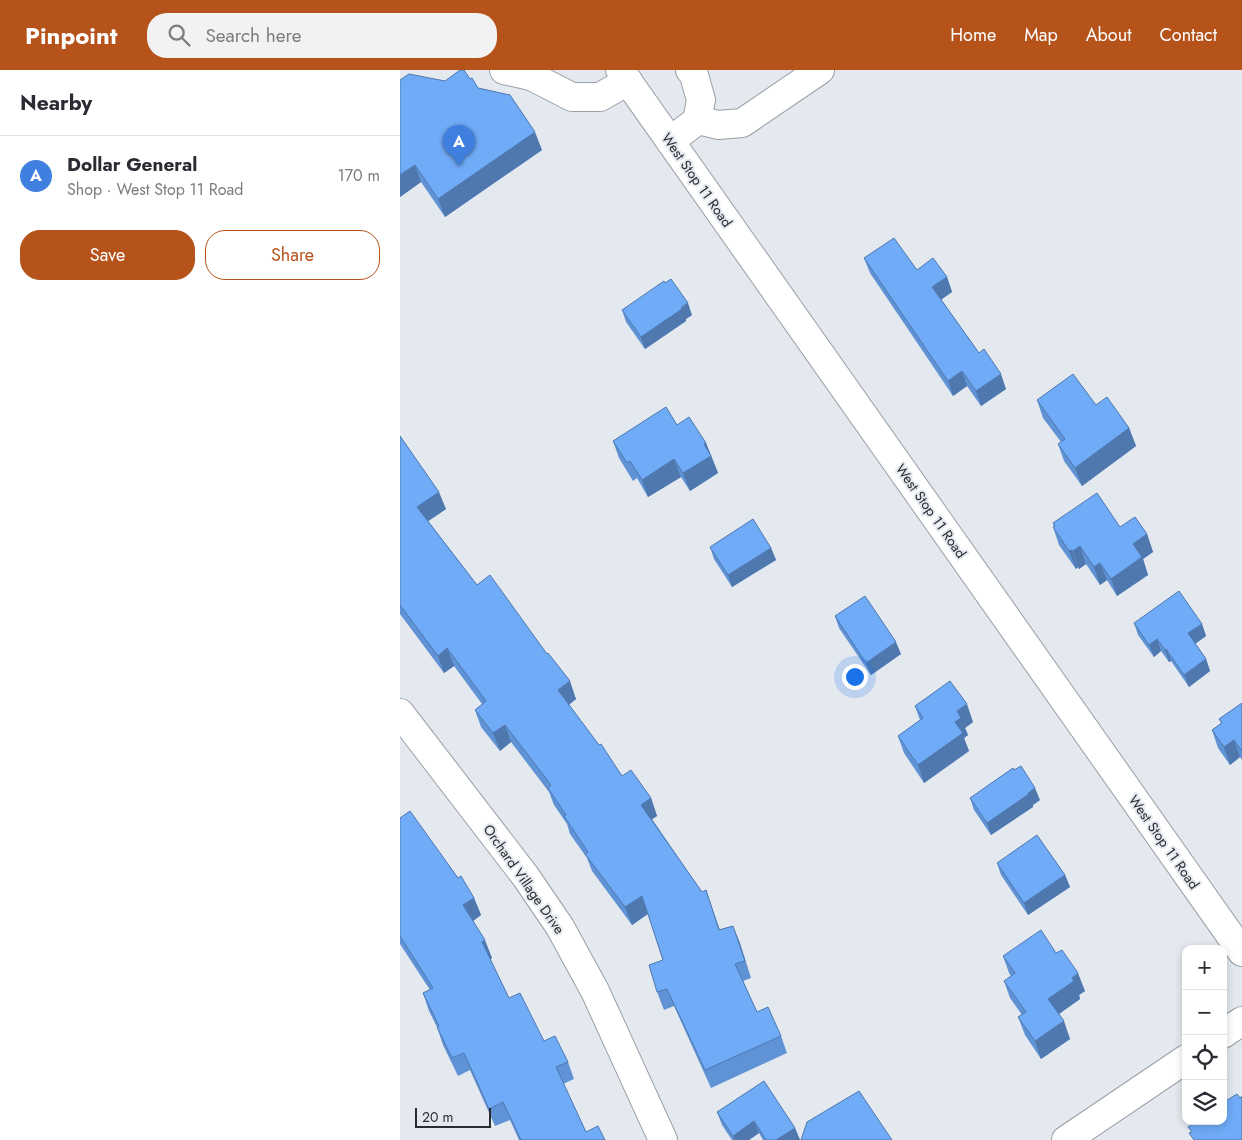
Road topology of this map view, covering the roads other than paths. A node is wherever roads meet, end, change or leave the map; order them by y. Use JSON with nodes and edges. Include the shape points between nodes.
{"nodes":[{"id":1,"x":504,"y":70,"type":"edge"},
{"id":2,"x":820,"y":70,"type":"edge"},
{"id":3,"x":693,"y":71,"type":"edge"},
{"id":4,"x":624,"y":76,"type":"edge"},
{"id":5,"x":708,"y":123,"type":"junction"},
{"id":6,"x":670,"y":141,"type":"junction"},
{"id":7,"x":400,"y":713,"type":"edge"},
{"id":8,"x":1242,"y":952,"type":"edge"},
{"id":9,"x":1242,"y":1022,"type":"edge"},
{"id":10,"x":1227,"y":1031,"type":"edge"},
{"id":11,"x":1182,"y":1062,"type":"edge"},
{"id":12,"x":663,"y":1140,"type":"edge"},
{"id":13,"x":1066,"y":1140,"type":"edge"}],
"edges":[{"from":1,"to":4,"type":"street","via":[[531,76],[572,96],[600,97]]},
{"from":2,"to":5,"type":"street","via":[[742,122]]},
{"from":3,"to":5,"type":"street"},
{"from":4,"to":6,"type":"street","name":"West Stop 11 Road"},
{"from":5,"to":6,"type":"street"},
{"from":6,"to":8,"type":"street","name":"West Stop 11 Road"},
{"from":7,"to":12,"type":"street","name":"Orchard Village Drive","via":[[526,877],[560,927],[595,991]]},
{"from":9,"to":10,"type":"street"},
{"from":11,"to":13,"type":"street"}]}
